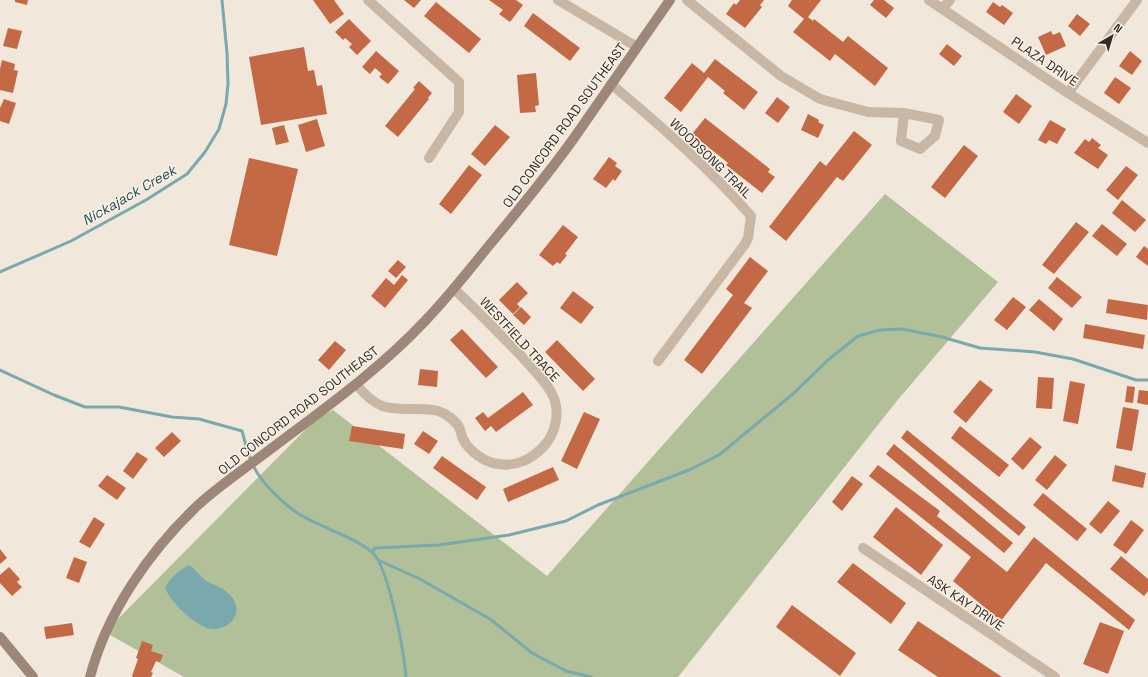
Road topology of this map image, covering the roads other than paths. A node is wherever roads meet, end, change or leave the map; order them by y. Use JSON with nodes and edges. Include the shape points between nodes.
{"nodes":[{"id":1,"x":368,"y":0,"type":"edge"},
{"id":2,"x":558,"y":0,"type":"edge"},
{"id":3,"x":670,"y":0,"type":"edge"},
{"id":4,"x":687,"y":0,"type":"edge"},
{"id":5,"x":928,"y":0,"type":"edge"},
{"id":6,"x":950,"y":0,"type":"edge"},
{"id":7,"x":1137,"y":0,"type":"edge"},
{"id":8,"x":943,"y":8,"type":"junction"},
{"id":9,"x":637,"y":47,"type":"junction"},
{"id":10,"x":611,"y":84,"type":"junction"},
{"id":11,"x":1068,"y":93,"type":"junction"},
{"id":12,"x":904,"y":113,"type":"junction"},
{"id":13,"x":1148,"y":143,"type":"edge"},
{"id":14,"x":429,"y":158,"type":"dead end"},
{"id":15,"x":454,"y":289,"type":"junction"},
{"id":16,"x":658,"y":361,"type":"dead end"},
{"id":17,"x":356,"y":384,"type":"junction"},
{"id":18,"x":863,"y":548,"type":"dead end"},
{"id":19,"x":0,"y":636,"type":"edge"},
{"id":20,"x":33,"y":677,"type":"edge"},
{"id":21,"x":90,"y":677,"type":"edge"},
{"id":22,"x":1055,"y":677,"type":"edge"}],
"edges":[{"from":1,"to":14,"type":"street","via":[[459,82],[459,112]]},
{"from":2,"to":9,"type":"street"},
{"from":3,"to":9,"type":"street","name":"OLD CONCORD ROAD SOUTHEAST"},
{"from":4,"to":12,"type":"street","via":[[781,76],[820,99],[868,112]]},
{"from":5,"to":8,"type":"street","name":"PLAZA DRIVE"},
{"from":6,"to":8,"type":"street"},
{"from":7,"to":11,"type":"street"},
{"from":8,"to":11,"type":"street","name":"PLAZA DRIVE"},
{"from":9,"to":10,"type":"street","name":"OLD CONCORD ROAD SOUTHEAST"},
{"from":10,"to":15,"type":"street","name":"OLD CONCORD ROAD SOUTHEAST","via":[[530,196]]},
{"from":10,"to":16,"type":"street","name":"WOODSONG TRAIL","via":[[727,189],[751,216],[745,244]]},
{"from":11,"to":13,"type":"street","name":"PLAZA DRIVE"},
{"from":12,"to":12,"type":"street","via":[[939,120],[935,136],[920,149],[901,141]]},
{"from":15,"to":17,"type":"street","name":"OLD CONCORD ROAD SOUTHEAST","via":[[424,322]]},
{"from":15,"to":17,"type":"street","name":"WESTFIELD TRACE","via":[[549,386],[555,399],[557,414],[548,442],[538,453],[526,461],[512,465],[497,464],[472,450],[459,427],[438,411],[385,407],[365,396]]},
{"from":17,"to":21,"type":"street","name":"OLD CONCORD ROAD SOUTHEAST","via":[[235,475],[187,516],[141,570],[110,623]]},
{"from":18,"to":22,"type":"street","name":"ASK KAY DRIVE"},
{"from":19,"to":20,"type":"street"}]}
